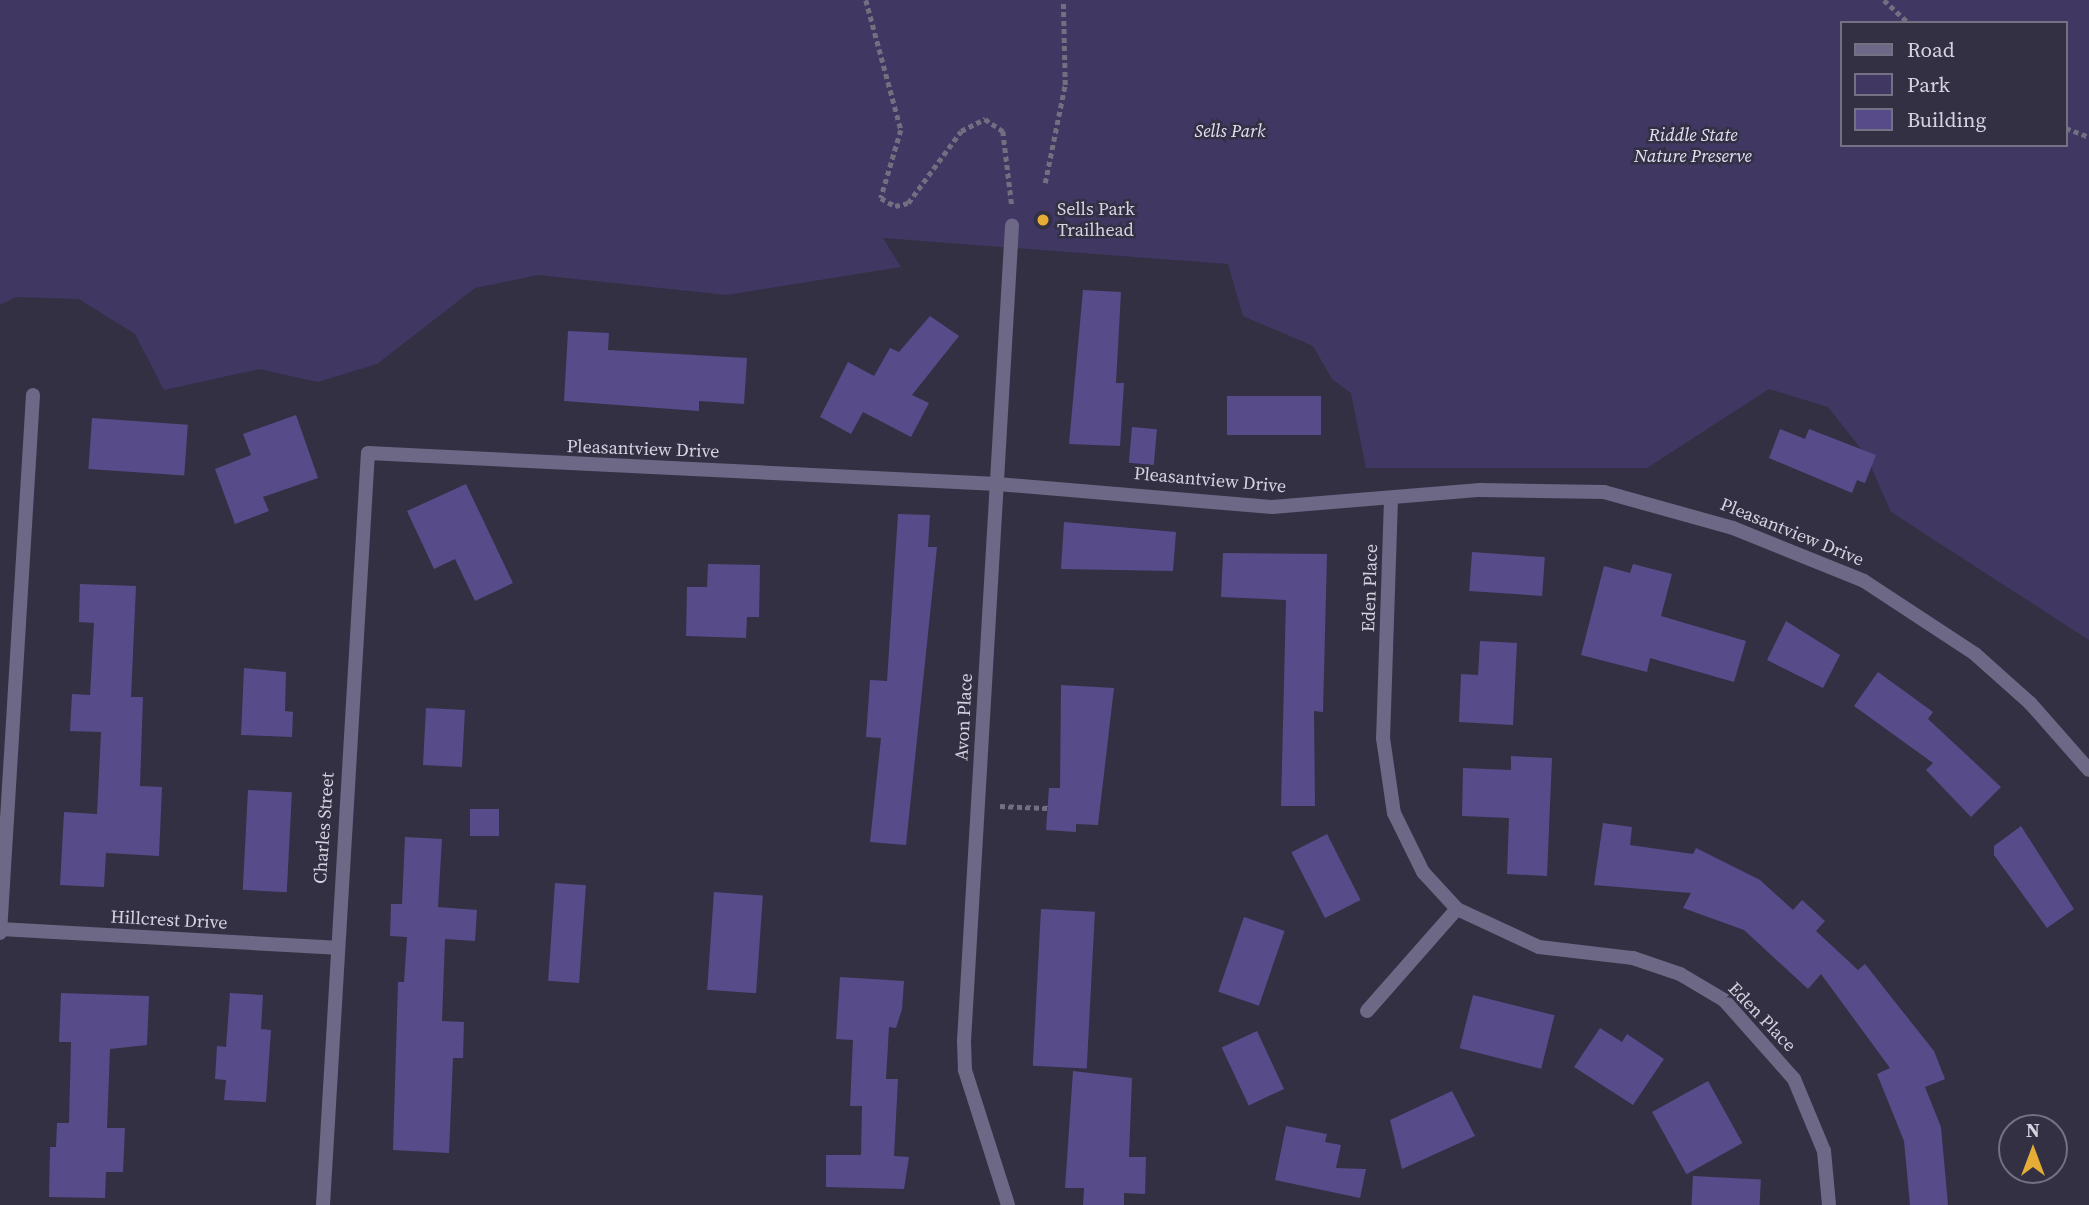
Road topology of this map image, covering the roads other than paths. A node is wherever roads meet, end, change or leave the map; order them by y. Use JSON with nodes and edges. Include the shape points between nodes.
{"nodes":[{"id":1,"x":1012,"y":225,"type":"road end"},
{"id":2,"x":33,"y":395,"type":"dead end"},
{"id":3,"x":368,"y":453,"type":"joint"},
{"id":4,"x":997,"y":484,"type":"junction"},
{"id":5,"x":1391,"y":499,"type":"junction"},
{"id":6,"x":2089,"y":770,"type":"edge"},
{"id":7,"x":1457,"y":909,"type":"junction"},
{"id":8,"x":0,"y":931,"type":"edge"},
{"id":9,"x":336,"y":948,"type":"junction"},
{"id":10,"x":1367,"y":1011,"type":"dead end"},
{"id":11,"x":323,"y":1205,"type":"edge"},
{"id":12,"x":1008,"y":1205,"type":"edge"},
{"id":13,"x":1829,"y":1205,"type":"edge"}],
"edges":[{"from":1,"to":4,"type":"street","name":"Avon Place"},
{"from":2,"to":8,"type":"street"},
{"from":3,"to":4,"type":"street","name":"Pleasantview Drive"},
{"from":3,"to":9,"type":"street","name":"Charles Street"},
{"from":4,"to":5,"type":"street","name":"Pleasantview Drive","via":[[1272,507]]},
{"from":4,"to":12,"type":"street","name":"Avon Place","via":[[964,1045],[965,1070]]},
{"from":5,"to":6,"type":"street","name":"Pleasantview Drive","via":[[1504,489],[1604,492],[1733,527],[1864,581],[1923,617],[2030,703]]},
{"from":5,"to":7,"type":"street","name":"Eden Place","via":[[1383,738],[1394,813],[1423,872]]},
{"from":7,"to":10,"type":"street"},
{"from":7,"to":13,"type":"street","name":"Eden Place","via":[[1539,947],[1633,958],[1680,974],[1724,1000],[1794,1079],[1824,1151]]},
{"from":8,"to":9,"type":"street","name":"Hillcrest Drive"},
{"from":9,"to":11,"type":"street","name":"Charles Street"}]}
